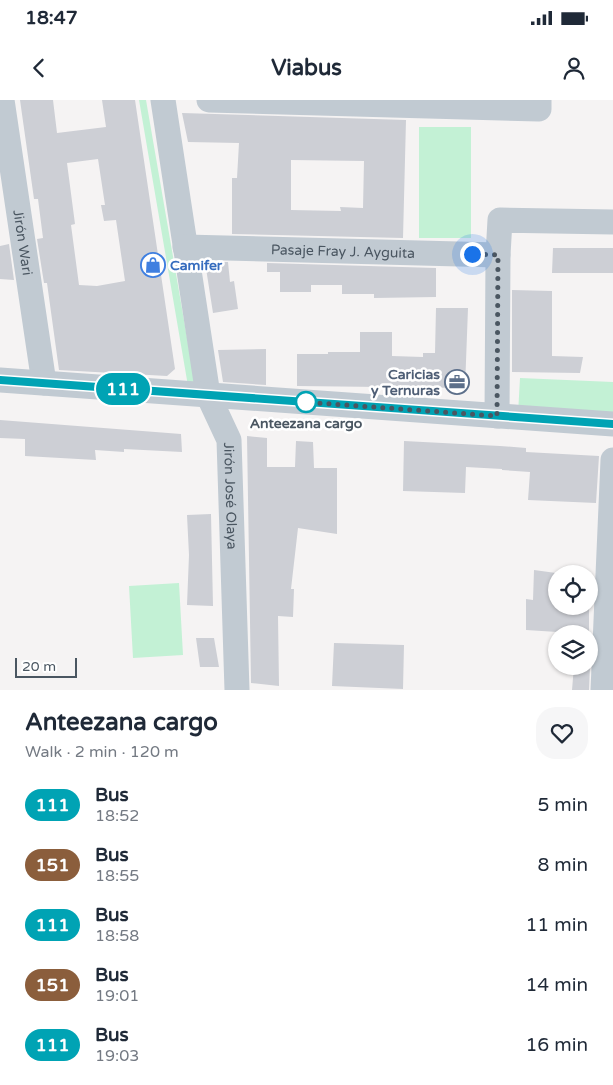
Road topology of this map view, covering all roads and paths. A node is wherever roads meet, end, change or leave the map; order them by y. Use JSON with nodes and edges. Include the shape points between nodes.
{"nodes":[{"id":1,"x":2,"y":100,"type":"edge"},
{"id":2,"x":162,"y":100,"type":"edge"},
{"id":3,"x":209,"y":100,"type":"edge"},
{"id":4,"x":539,"y":105,"type":"edge"},
{"id":5,"x":10,"y":220,"type":"edge"},
{"id":6,"x":613,"y":222,"type":"edge"},
{"id":7,"x":185,"y":247,"type":"junction"},
{"id":8,"x":498,"y":255,"type":"junction"},
{"id":9,"x":0,"y":380,"type":"edge"},
{"id":10,"x":44,"y":383,"type":"junction"},
{"id":11,"x":208,"y":395,"type":"junction"},
{"id":12,"x":497,"y":416,"type":"junction"},
{"id":13,"x":613,"y":424,"type":"edge"},
{"id":14,"x":613,"y":460,"type":"edge"},
{"id":15,"x":237,"y":690,"type":"edge"},
{"id":16,"x":603,"y":690,"type":"edge"}],
"edges":[{"from":1,"to":5,"type":"street","name":"Jirón Wari"},
{"from":2,"to":7,"type":"street","name":"Jirón José Olaya"},
{"from":3,"to":4,"type":"street"},
{"from":5,"to":10,"type":"street","name":"Jirón Wari"},
{"from":6,"to":8,"type":"street","via":[[500,220]]},
{"from":7,"to":8,"type":"street","name":"Pasaje Fray J. Ayguita"},
{"from":7,"to":11,"type":"street","name":"Jirón José Olaya"},
{"from":8,"to":12,"type":"street"},
{"from":9,"to":10,"type":"street"},
{"from":10,"to":11,"type":"street"},
{"from":11,"to":12,"type":"street"},
{"from":11,"to":15,"type":"street","name":"Jirón José Olaya","via":[[229,440]]},
{"from":12,"to":13,"type":"street"},
{"from":14,"to":16,"type":"street"}]}
